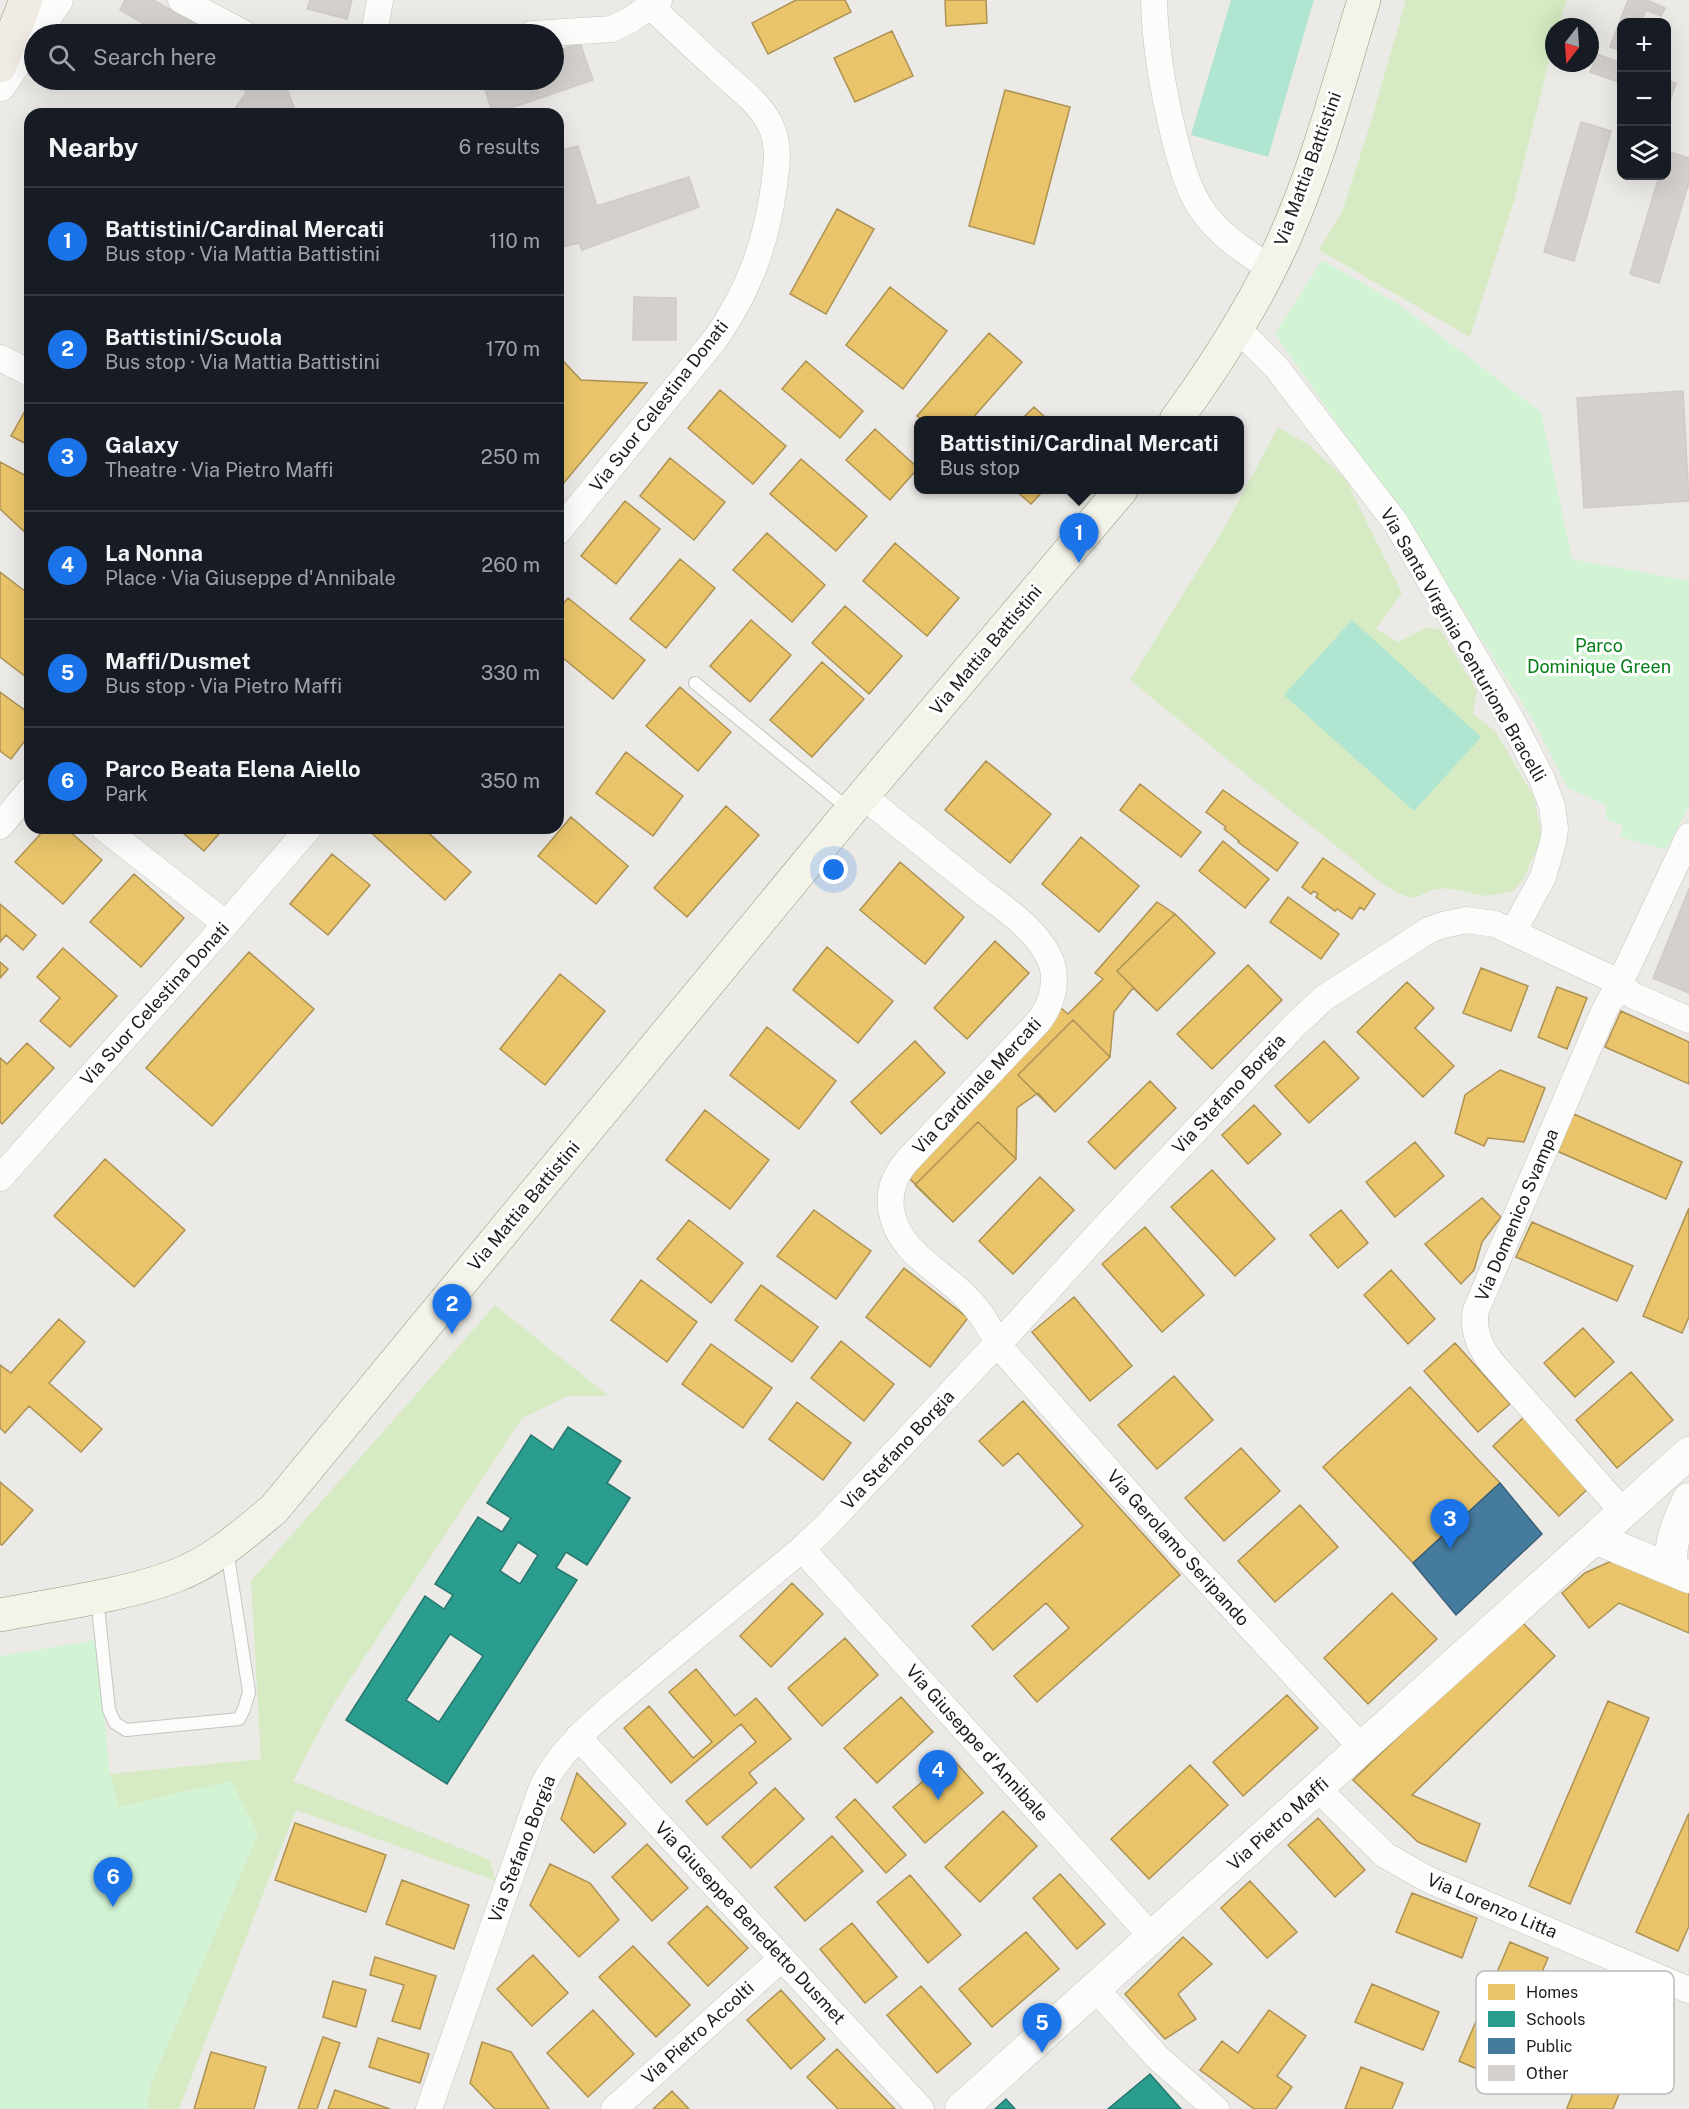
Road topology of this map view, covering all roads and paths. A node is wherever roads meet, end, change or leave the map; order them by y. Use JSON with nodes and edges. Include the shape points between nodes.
{"nodes":[{"id":1,"x":26,"y":0,"type":"edge"},
{"id":2,"x":57,"y":0,"type":"edge"},
{"id":3,"x":181,"y":0,"type":"edge"},
{"id":4,"x":380,"y":0,"type":"edge"},
{"id":5,"x":1154,"y":0,"type":"edge"},
{"id":6,"x":1364,"y":0,"type":"edge"},
{"id":7,"x":654,"y":3,"type":"edge"},
{"id":8,"x":41,"y":24,"type":"edge"},
{"id":9,"x":226,"y":24,"type":"edge"},
{"id":10,"x":376,"y":24,"type":"edge"},
{"id":11,"x":564,"y":32,"type":"edge"},
{"id":12,"x":24,"y":49,"type":"edge"},
{"id":13,"x":0,"y":66,"type":"edge"},
{"id":14,"x":0,"y":85,"type":"edge"},
{"id":15,"x":1271,"y":268,"type":"junction"},
{"id":16,"x":1236,"y":327,"type":"junction"},
{"id":17,"x":0,"y":358,"type":"edge"},
{"id":18,"x":24,"y":370,"type":"edge"},
{"id":19,"x":1179,"y":416,"type":"edge"},
{"id":20,"x":1117,"y":494,"type":"edge"},
{"id":21,"x":564,"y":525,"type":"edge"},
{"id":22,"x":695,"y":683,"type":"dead end"},
{"id":23,"x":24,"y":797,"type":"edge"},
{"id":24,"x":857,"y":803,"type":"junction"},
{"id":25,"x":0,"y":826,"type":"edge"},
{"id":26,"x":112,"y":834,"type":"edge"},
{"id":27,"x":304,"y":834,"type":"edge"},
{"id":28,"x":1689,"y":836,"type":"edge"},
{"id":29,"x":226,"y":924,"type":"junction"},
{"id":30,"x":1514,"y":932,"type":"junction"},
{"id":31,"x":1619,"y":985,"type":"junction"},
{"id":32,"x":1689,"y":1020,"type":"edge"},
{"id":33,"x":3,"y":1169,"type":"edge"},
{"id":34,"x":998,"y":1345,"type":"junction"},
{"id":35,"x":1689,"y":1453,"type":"edge"},
{"id":36,"x":1689,"y":1499,"type":"edge"},
{"id":37,"x":1623,"y":1512,"type":"junction"},
{"id":38,"x":1595,"y":1538,"type":"junction"},
{"id":39,"x":226,"y":1549,"type":"junction"},
{"id":40,"x":802,"y":1550,"type":"junction"},
{"id":41,"x":1680,"y":1574,"type":"edge"},
{"id":42,"x":97,"y":1596,"type":"junction"},
{"id":43,"x":0,"y":1615,"type":"edge"},
{"id":44,"x":578,"y":1737,"type":"junction"},
{"id":45,"x":1362,"y":1748,"type":"junction"},
{"id":46,"x":1317,"y":1788,"type":"junction"},
{"id":47,"x":1152,"y":1937,"type":"junction"},
{"id":48,"x":782,"y":1958,"type":"junction"},
{"id":49,"x":1644,"y":1971,"type":"edge"},
{"id":50,"x":1674,"y":1984,"type":"edge"},
{"id":51,"x":1095,"y":1988,"type":"junction"},
{"id":52,"x":1689,"y":1990,"type":"edge"},
{"id":53,"x":429,"y":2109,"type":"edge"},
{"id":54,"x":614,"y":2109,"type":"edge"},
{"id":55,"x":921,"y":2109,"type":"edge"},
{"id":56,"x":961,"y":2109,"type":"edge"},
{"id":57,"x":1216,"y":2109,"type":"edge"}],
"edges":[{"from":1,"to":13,"type":"main road"},
{"from":2,"to":8,"type":"street"},
{"from":3,"to":9,"type":"street"},
{"from":4,"to":10,"type":"street"},
{"from":5,"to":15,"type":"street","via":[[1164,98],[1193,196],[1222,233]]},
{"from":6,"to":15,"type":"main road","name":"Via Mattia Battistini","via":[[1311,169]]},
{"from":7,"to":11,"type":"street","via":[[612,29]]},
{"from":7,"to":21,"type":"street","name":"Via Suor Celestina Donati","via":[[744,92],[770,124],[778,156],[770,220],[756,262],[716,338]]},
{"from":12,"to":14,"type":"street"},
{"from":15,"to":16,"type":"main road","name":"Via Mattia Battistini"},
{"from":16,"to":19,"type":"main road","name":"Via Mattia Battistini"},
{"from":16,"to":30,"type":"street","name":"Via Santa Virginia Centurione Bracelli","via":[[1276,367],[1396,523],[1542,778],[1552,806],[1553,842],[1543,878]]},
{"from":17,"to":18,"type":"street"},
{"from":20,"to":24,"type":"main road","name":"Via Mattia Battistini"},
{"from":22,"to":24,"type":"lane"},
{"from":23,"to":25,"type":"street"},
{"from":24,"to":34,"type":"street","name":"Via Cardinale Mercati","via":[[1022,924],[1045,950],[1052,965],[1053,993],[1044,1015],[906,1162],[891,1190],[899,1235],[967,1297],[988,1321]]},
{"from":24,"to":39,"type":"main road","name":"Via Mattia Battistini","via":[[274,1509]]},
{"from":26,"to":29,"type":"street"},
{"from":27,"to":29,"type":"street","name":"Via Suor Celestina Donati"},
{"from":28,"to":31,"type":"street","name":"Via Domenico Svampa"},
{"from":29,"to":33,"type":"street","name":"Via Suor Celestina Donati"},
{"from":30,"to":31,"type":"street","name":"Via Stefano Borgia"},
{"from":30,"to":34,"type":"street","name":"Via Stefano Borgia","via":[[1481,921],[1443,925],[1410,941],[1324,998],[1196,1129]]},
{"from":31,"to":32,"type":"street","name":"Via Stefano Borgia","via":[[1634,996]]},
{"from":31,"to":37,"type":"street","name":"Via Domenico Svampa","via":[[1600,1020],[1474,1322],[1482,1349],[1492,1363]]},
{"from":34,"to":40,"type":"street","name":"Via Stefano Borgia"},
{"from":34,"to":45,"type":"street","name":"Via Gerolamo Seripando","via":[[1168,1538]]},
{"from":35,"to":37,"type":"street","name":"Via Pietro Maffi"},
{"from":36,"to":41,"type":"street","via":[[1671,1551]]},
{"from":37,"to":38,"type":"street","name":"Via Pietro Maffi"},
{"from":38,"to":41,"type":"street"},
{"from":38,"to":45,"type":"street","name":"Via Pietro Maffi"},
{"from":39,"to":42,"type":"main road","name":"Via Mattia Battistini","via":[[176,1576]]},
{"from":39,"to":42,"type":"lane","via":[[249,1692],[239,1719],[126,1730],[115,1724],[110,1710]]},
{"from":40,"to":44,"type":"street","name":"Via Stefano Borgia"},
{"from":40,"to":47,"type":"street","name":"Via Giuseppe d'Annibale"},
{"from":42,"to":43,"type":"main road","name":"Via Mattia Battistini"},
{"from":44,"to":48,"type":"street","name":"Via Giuseppe Benedetto Dusmet"},
{"from":44,"to":53,"type":"street","name":"Via Stefano Borgia","via":[[542,1787]]},
{"from":45,"to":46,"type":"street","name":"Via Pietro Maffi"},
{"from":46,"to":47,"type":"street","name":"Via Pietro Maffi"},
{"from":46,"to":49,"type":"street","name":"Via Lorenzo Litta","via":[[1400,1865]]},
{"from":47,"to":51,"type":"street","name":"Via Pietro Maffi"},
{"from":48,"to":54,"type":"street","name":"Via Pietro Accolti"},
{"from":48,"to":55,"type":"street","name":"Via Giuseppe Benedetto Dusmet"},
{"from":50,"to":52,"type":"street","name":"Via Lorenzo Litta"},
{"from":51,"to":56,"type":"street","name":"Via Pietro Maffi"},
{"from":51,"to":57,"type":"street","via":[[1157,2057]]}]}
